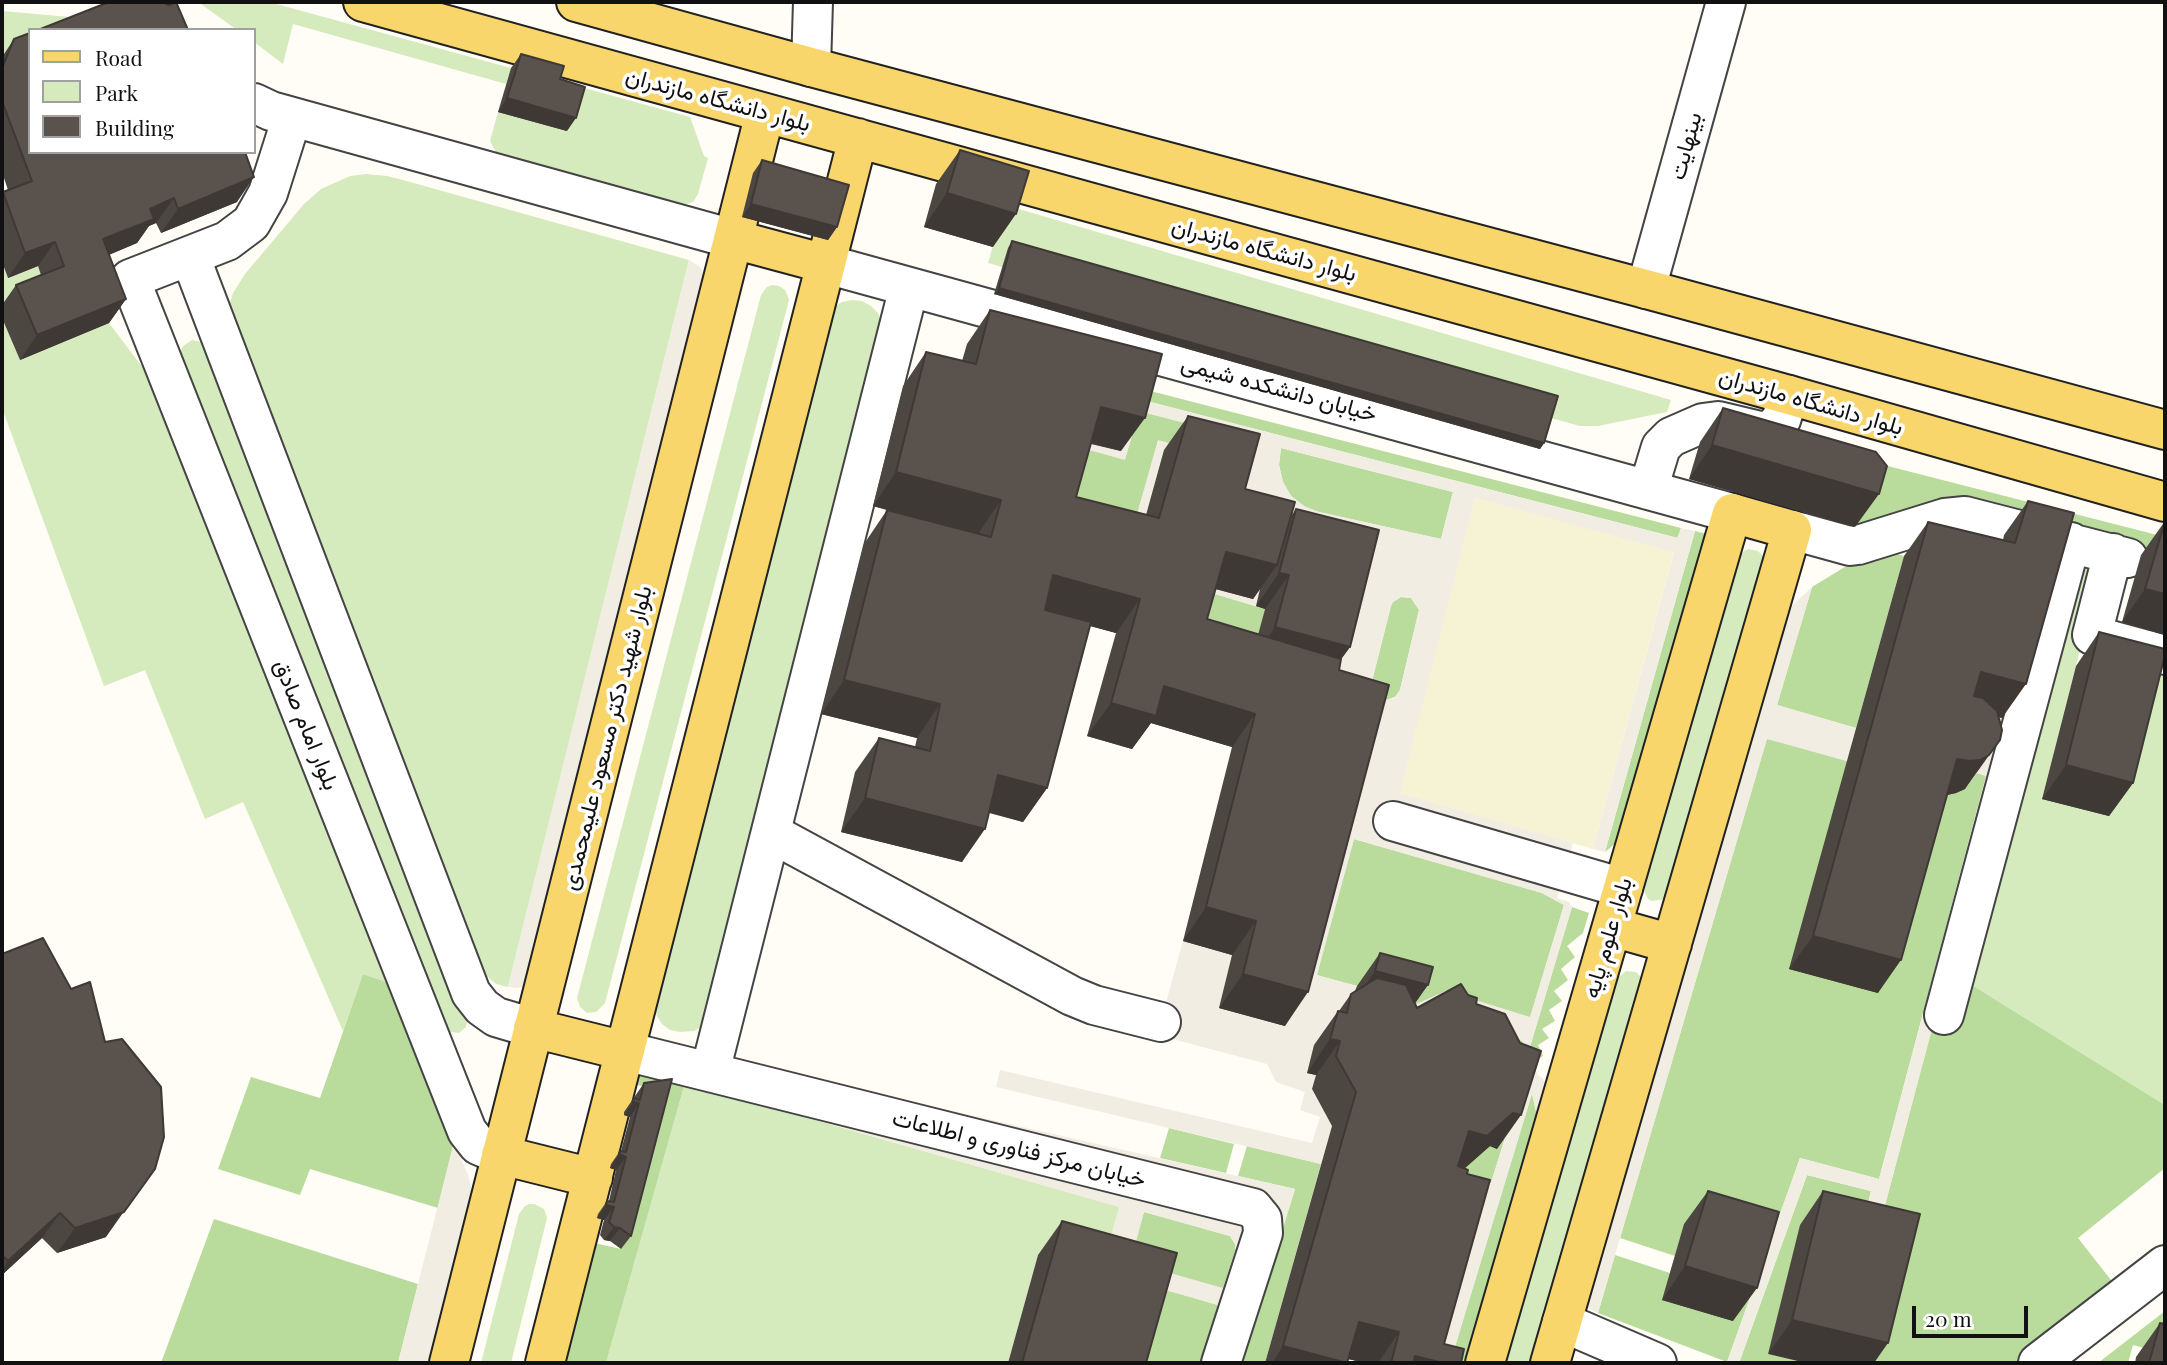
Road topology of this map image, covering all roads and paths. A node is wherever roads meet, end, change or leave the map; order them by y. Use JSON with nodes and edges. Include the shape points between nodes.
{"nodes":[{"id":1,"x":363,"y":2,"type":"edge"},
{"id":2,"x":576,"y":2,"type":"edge"},
{"id":3,"x":813,"y":2,"type":"edge"},
{"id":4,"x":1726,"y":2,"type":"edge"},
{"id":5,"x":811,"y":67,"type":"junction"},
{"id":6,"x":256,"y":104,"type":"edge"},
{"id":7,"x":765,"y":113,"type":"junction"},
{"id":8,"x":292,"y":117,"type":"junction"},
{"id":9,"x":858,"y":138,"type":"junction"},
{"id":10,"x":733,"y":239,"type":"junction"},
{"id":11,"x":190,"y":256,"type":"junction"},
{"id":12,"x":826,"y":264,"type":"junction"},
{"id":13,"x":909,"y":287,"type":"junction"},
{"id":14,"x":1646,"y":289,"type":"junction"},
{"id":15,"x":1789,"y":395,"type":"junction"},
{"id":16,"x":2165,"y":430,"type":"edge"},
{"id":17,"x":1648,"y":490,"type":"junction"},
{"id":18,"x":2165,"y":502,"type":"edge"},
{"id":19,"x":1732,"y":513,"type":"junction"},
{"id":20,"x":1792,"y":530,"type":"junction"},
{"id":21,"x":2071,"y":542,"type":"junction"},
{"id":22,"x":2165,"y":655,"type":"edge"},
{"id":23,"x":1393,"y":821,"type":"dead end"},
{"id":24,"x":771,"y":833,"type":"junction"},
{"id":25,"x":1623,"y":888,"type":"junction"},
{"id":26,"x":1612,"y":927,"type":"junction"},
{"id":27,"x":1672,"y":944,"type":"junction"},
{"id":28,"x":1944,"y":1015,"type":"dead end"},
{"id":29,"x":1161,"y":1022,"type":"dead end"},
{"id":30,"x":533,"y":1028,"type":"junction"},
{"id":31,"x":625,"y":1051,"type":"junction"},
{"id":32,"x":710,"y":1072,"type":"junction"},
{"id":33,"x":502,"y":1154,"type":"junction"},
{"id":34,"x":593,"y":1178,"type":"junction"},
{"id":35,"x":2165,"y":1265,"type":"edge"},
{"id":36,"x":1562,"y":1322,"type":"junction"},
{"id":37,"x":449,"y":1363,"type":"edge"},
{"id":38,"x":545,"y":1363,"type":"edge"},
{"id":39,"x":1221,"y":1363,"type":"edge"},
{"id":40,"x":1485,"y":1363,"type":"edge"},
{"id":41,"x":1550,"y":1363,"type":"edge"},
{"id":42,"x":1657,"y":1363,"type":"edge"},
{"id":43,"x":2038,"y":1363,"type":"edge"}],
"edges":[{"from":1,"to":7,"type":"main road","name":"بلوار دانشگاه مازندران"},
{"from":2,"to":5,"type":"main road"},
{"from":3,"to":5,"type":"street"},
{"from":4,"to":14,"type":"street","name":"بینهایت"},
{"from":5,"to":14,"type":"main road"},
{"from":6,"to":8,"type":"street"},
{"from":7,"to":9,"type":"main road","name":"بلوار دانشگاه مازندران"},
{"from":7,"to":10,"type":"main road","name":"بلوار شهید دکتر مسعود علیمحمدی"},
{"from":8,"to":10,"type":"street"},
{"from":8,"to":11,"type":"street","via":[[268,193],[251,223],[227,241]]},
{"from":9,"to":12,"type":"main road"},
{"from":9,"to":15,"type":"main road","name":"بلوار دانشگاه مازندران"},
{"from":10,"to":12,"type":"main road"},
{"from":10,"to":30,"type":"main road","name":"بلوار شهید دکتر مسعود علیمحمدی"},
{"from":11,"to":30,"type":"street","via":[[471,993],[496,1017]]},
{"from":11,"to":33,"type":"street","name":"بلوار امام صادق","via":[[130,279],[467,1132],[485,1149]]},
{"from":12,"to":13,"type":"street","name":"خیابان دانشکده شیمی"},
{"from":12,"to":31,"type":"main road"},
{"from":13,"to":17,"type":"street","name":"خیابان دانشکده شیمی"},
{"from":13,"to":24,"type":"street"},
{"from":14,"to":16,"type":"main road"},
{"from":15,"to":17,"type":"street","via":[[1781,419],[1764,432],[1718,421],[1671,438],[1661,447]]},
{"from":15,"to":18,"type":"main road","name":"بلوار دانشگاه مازندران"},
{"from":17,"to":19,"type":"street","name":"خیابان دانشکده شیمی"},
{"from":19,"to":20,"type":"main road"},
{"from":19,"to":25,"type":"main road","name":"بلوار علوم پایه"},
{"from":20,"to":21,"type":"street","via":[[1850,546],[1965,516]]},
{"from":20,"to":27,"type":"main road"},
{"from":21,"to":22,"type":"street","via":[[2121,555],[2092,635]]},
{"from":21,"to":28,"type":"street"},
{"from":23,"to":25,"type":"street"},
{"from":24,"to":29,"type":"street","via":[[1072,996]]},
{"from":24,"to":32,"type":"street"},
{"from":25,"to":26,"type":"main road","name":"بلوار علوم پایه"},
{"from":26,"to":27,"type":"main road"},
{"from":26,"to":40,"type":"main road","name":"بلوار علوم پایه"},
{"from":27,"to":36,"type":"main road"},
{"from":30,"to":31,"type":"main road"},
{"from":30,"to":33,"type":"main road","name":"بلوار شهید دکتر مسعود علیمحمدی"},
{"from":31,"to":32,"type":"street","name":"خیابان مرکز فناوری و اطلاعات"},
{"from":31,"to":34,"type":"main road"},
{"from":32,"to":39,"type":"street","name":"خیابان مرکز فناوری و اطلاعات","via":[[1253,1208],[1262,1219],[1263,1233]]},
{"from":33,"to":34,"type":"main road"},
{"from":33,"to":37,"type":"main road","name":"بلوار شهید دکتر مسعود علیمحمدی"},
{"from":34,"to":38,"type":"main road"},
{"from":35,"to":43,"type":"street"},
{"from":36,"to":41,"type":"main road"},
{"from":36,"to":42,"type":"street"}]}
